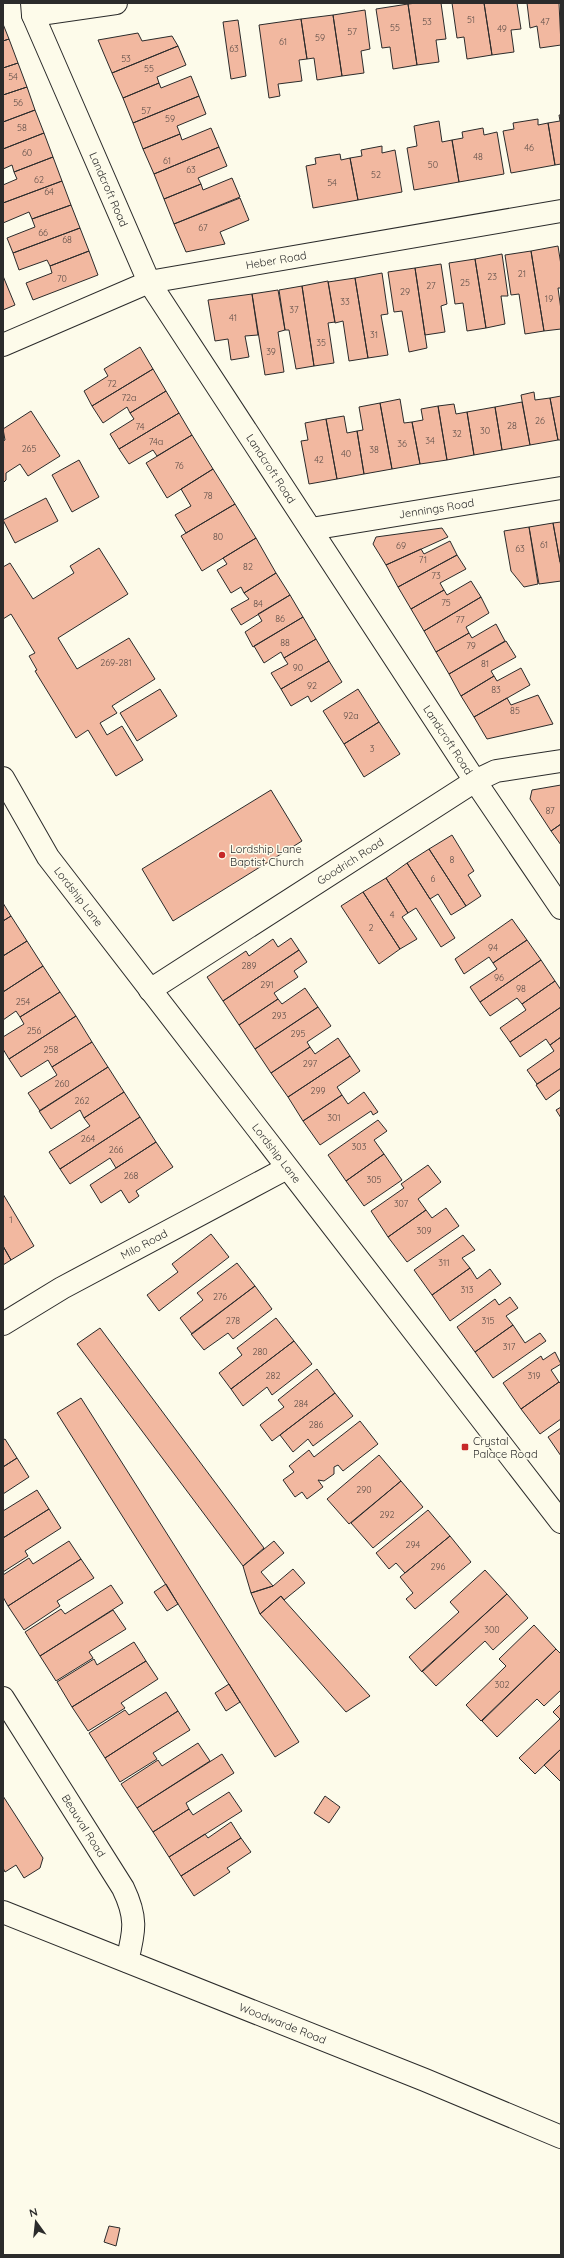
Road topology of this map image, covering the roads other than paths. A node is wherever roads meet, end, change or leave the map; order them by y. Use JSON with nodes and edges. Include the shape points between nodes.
{"nodes":[{"id":1,"x":116,"y":3,"type":"edge"},
{"id":2,"x":32,"y":9,"type":"edge"},
{"id":3,"x":561,"y":211,"type":"edge"},
{"id":4,"x":149,"y":282,"type":"junction"},
{"id":5,"x":3,"y":345,"type":"edge"},
{"id":6,"x":561,"y":488,"type":"edge"},
{"id":7,"x":311,"y":529,"type":"junction"},
{"id":8,"x":561,"y":761,"type":"edge"},
{"id":9,"x":3,"y":778,"type":"edge"},
{"id":10,"x":475,"y":781,"type":"junction"},
{"id":11,"x":561,"y":908,"type":"edge"},
{"id":12,"x":150,"y":990,"type":"junction"},
{"id":13,"x":287,"y":1168,"type":"junction"},
{"id":14,"x":3,"y":1324,"type":"edge"},
{"id":15,"x":561,"y":1522,"type":"edge"},
{"id":16,"x":3,"y":1698,"type":"edge"},
{"id":17,"x":3,"y":1912,"type":"edge"},
{"id":18,"x":127,"y":1961,"type":"junction"},
{"id":19,"x":561,"y":2137,"type":"edge"}],
"edges":[{"from":1,"to":2,"type":"street"},
{"from":2,"to":4,"type":"street","name":"Landcroft Road"},
{"from":3,"to":4,"type":"street","name":"Heber Road"},
{"from":4,"to":5,"type":"street","name":"Heber Road"},
{"from":4,"to":7,"type":"street","name":"Landcroft Road"},
{"from":6,"to":7,"type":"street","name":"Jennings Road"},
{"from":7,"to":10,"type":"street","name":"Landcroft Road"},
{"from":8,"to":10,"type":"street","name":"Goodrich Road","via":[[496,771]]},
{"from":9,"to":12,"type":"street","name":"Lordship Lane","via":[[48,857]]},
{"from":10,"to":11,"type":"street","name":"Landcroft Road"},
{"from":10,"to":12,"type":"street","name":"Goodrich Road"},
{"from":12,"to":13,"type":"street","name":"Lordship Lane"},
{"from":13,"to":14,"type":"street","name":"Milo Road","via":[[62,1288]]},
{"from":13,"to":15,"type":"street","name":"Lordship Lane"},
{"from":16,"to":18,"type":"street","name":"Beauval Road","via":[[123,1888],[134,1918],[134,1932]]},
{"from":17,"to":18,"type":"street","name":"Woodwarde Road"},
{"from":18,"to":19,"type":"street","name":"Woodwarde Road"}]}
